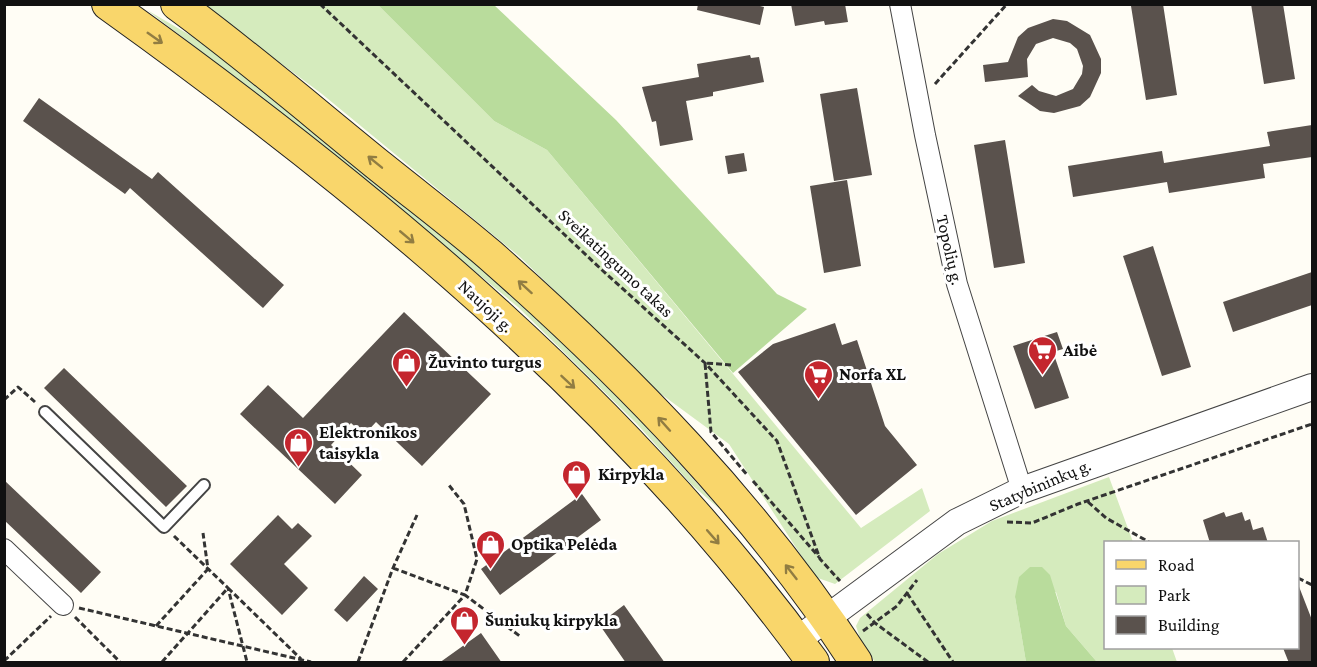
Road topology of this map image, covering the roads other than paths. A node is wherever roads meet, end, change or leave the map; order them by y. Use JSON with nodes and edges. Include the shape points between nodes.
{"nodes":[{"id":1,"x":108,"y":4,"type":"edge"},
{"id":2,"x":177,"y":4,"type":"edge"},
{"id":3,"x":900,"y":4,"type":"edge"},
{"id":4,"x":1312,"y":387,"type":"edge"},
{"id":5,"x":45,"y":412,"type":"road end"},
{"id":6,"x":204,"y":485,"type":"dead end"},
{"id":7,"x":1022,"y":490,"type":"junction"},
{"id":8,"x":4,"y":549,"type":"edge"},
{"id":9,"x":63,"y":605,"type":"road end"},
{"id":10,"x":827,"y":618,"type":"junction"},
{"id":11,"x":805,"y":651,"type":"edge"},
{"id":12,"x":856,"y":663,"type":"edge"}],
"edges":[{"from":1,"to":11,"type":"main road","name":"Naujoji g.","one_way":true,"via":[[231,93],[465,286],[613,424],[732,560]]},
{"from":10,"to":2,"type":"main road","one_way":true,"via":[[706,470],[576,334],[488,254]]},
{"from":3,"to":7,"type":"street","name":"Topolių g.","via":[[966,319]]},
{"from":4,"to":7,"type":"street","name":"Statybininkų g."},
{"from":5,"to":6,"type":"lane","via":[[164,526]]},
{"from":7,"to":10,"type":"street","name":"Statybininkų g.","via":[[957,522]]},
{"from":8,"to":9,"type":"street"},
{"from":10,"to":11,"type":"street","name":"Statybininkų g."},
{"from":10,"to":12,"type":"main road"}]}
